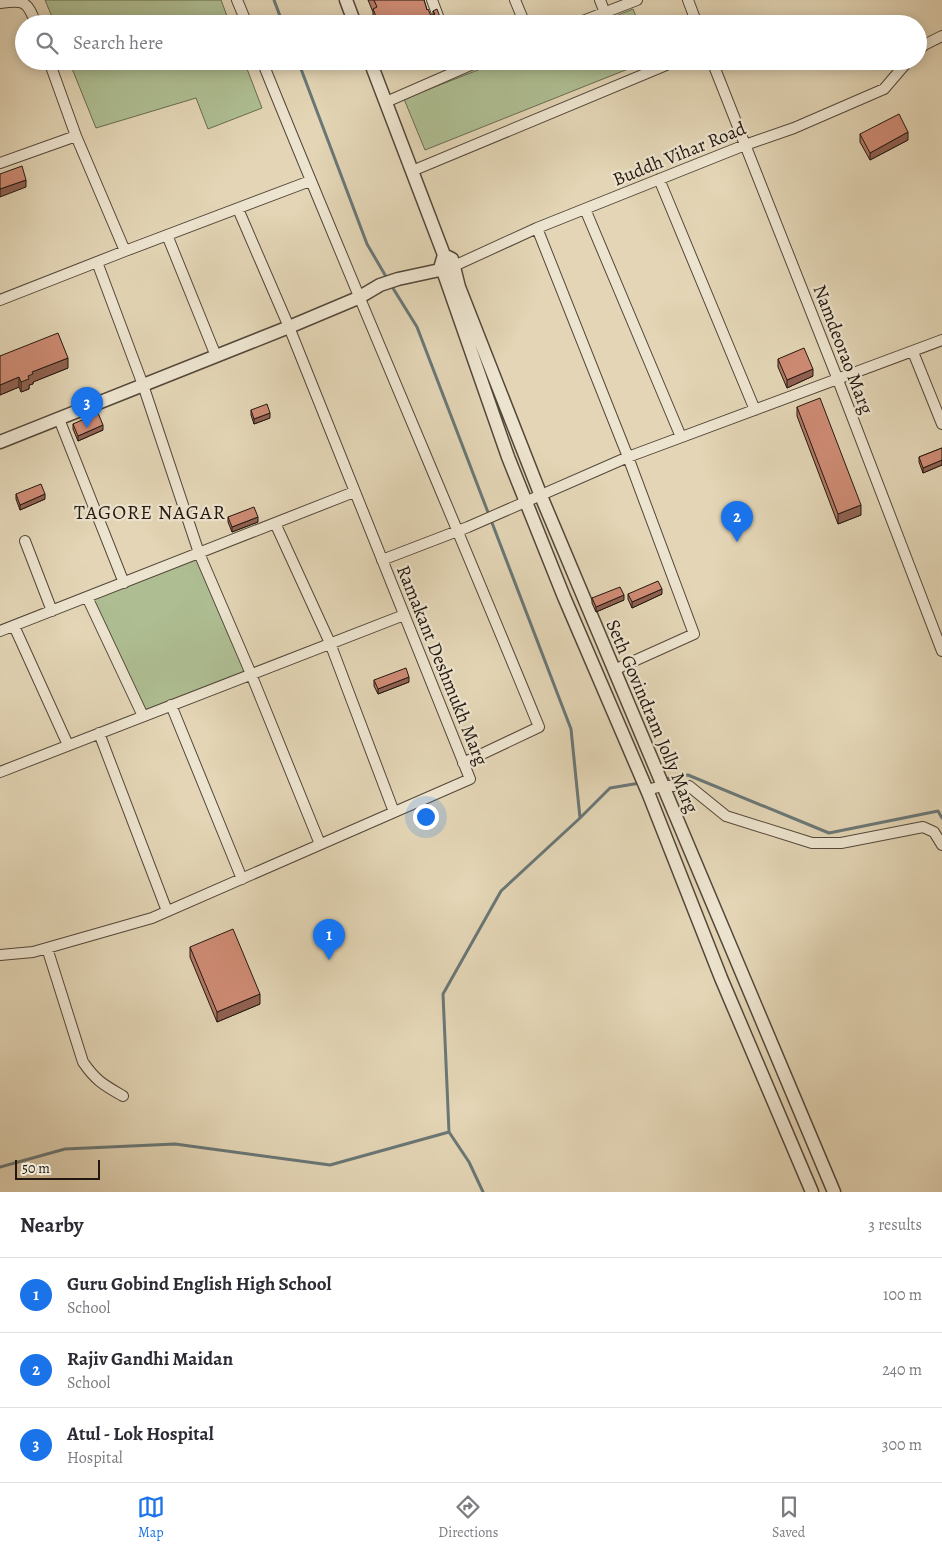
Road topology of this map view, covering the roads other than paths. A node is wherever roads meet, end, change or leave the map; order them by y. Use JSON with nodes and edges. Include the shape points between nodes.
{"nodes":[{"id":1,"x":237,"y":0,"type":"edge"},
{"id":2,"x":346,"y":0,"type":"edge"},
{"id":3,"x":432,"y":0,"type":"edge"},
{"id":4,"x":515,"y":0,"type":"edge"},
{"id":5,"x":600,"y":0,"type":"edge"},
{"id":6,"x":637,"y":0,"type":"edge"},
{"id":7,"x":688,"y":0,"type":"edge"},
{"id":8,"x":0,"y":3,"type":"edge"},
{"id":9,"x":605,"y":13,"type":"junction"},
{"id":10,"x":33,"y":15,"type":"edge"},
{"id":11,"x":243,"y":15,"type":"edge"},
{"id":12,"x":352,"y":15,"type":"edge"},
{"id":13,"x":438,"y":15,"type":"edge"},
{"id":14,"x":521,"y":15,"type":"edge"},
{"id":15,"x":600,"y":15,"type":"edge"},
{"id":16,"x":694,"y":15,"type":"edge"},
{"id":17,"x":942,"y":36,"type":"edge"},
{"id":18,"x":927,"y":44,"type":"edge"},
{"id":19,"x":53,"y":70,"type":"edge"},
{"id":20,"x":266,"y":70,"type":"edge"},
{"id":21,"x":374,"y":70,"type":"edge"},
{"id":22,"x":449,"y":70,"type":"edge"},
{"id":23,"x":654,"y":70,"type":"edge"},
{"id":24,"x":716,"y":70,"type":"edge"},
{"id":25,"x":900,"y":70,"type":"edge"},
{"id":26,"x":386,"y":102,"type":"junction"},
{"id":27,"x":76,"y":136,"type":"junction"},
{"id":28,"x":745,"y":145,"type":"junction"},
{"id":29,"x":0,"y":163,"type":"edge"},
{"id":30,"x":412,"y":170,"type":"junction"},
{"id":31,"x":659,"y":179,"type":"junction"},
{"id":32,"x":310,"y":181,"type":"junction"},
{"id":33,"x":238,"y":209,"type":"junction"},
{"id":34,"x":586,"y":209,"type":"junction"},
{"id":35,"x":537,"y":228,"type":"junction"},
{"id":36,"x":167,"y":235,"type":"junction"},
{"id":37,"x":125,"y":251,"type":"junction"},
{"id":38,"x":98,"y":262,"type":"junction"},
{"id":39,"x":448,"y":268,"type":"junction"},
{"id":40,"x":358,"y":298,"type":"junction"},
{"id":41,"x":0,"y":300,"type":"edge"},
{"id":42,"x":289,"y":327,"type":"junction"},
{"id":43,"x":942,"y":340,"type":"edge"},
{"id":44,"x":912,"y":352,"type":"junction"},
{"id":45,"x":216,"y":356,"type":"junction"},
{"id":46,"x":838,"y":380,"type":"junction"},
{"id":47,"x":143,"y":385,"type":"junction"},
{"id":48,"x":755,"y":410,"type":"junction"},
{"id":49,"x":59,"y":419,"type":"junction"},
{"id":50,"x":942,"y":424,"type":"edge"},
{"id":51,"x":681,"y":438,"type":"junction"},
{"id":52,"x":0,"y":442,"type":"edge"},
{"id":53,"x":628,"y":457,"type":"junction"},
{"id":54,"x":354,"y":492,"type":"junction"},
{"id":55,"x":540,"y":496,"type":"junction"},
{"id":56,"x":526,"y":502,"type":"junction"},
{"id":57,"x":275,"y":523,"type":"junction"},
{"id":58,"x":463,"y":528,"type":"junction"},
{"id":59,"x":25,"y":541,"type":"dead end"},
{"id":60,"x":199,"y":553,"type":"junction"},
{"id":61,"x":382,"y":560,"type":"junction"},
{"id":62,"x":124,"y":583,"type":"junction"},
{"id":63,"x":87,"y":597,"type":"junction"},
{"id":64,"x":52,"y":611,"type":"junction"},
{"id":65,"x":404,"y":615,"type":"junction"},
{"id":66,"x":14,"y":626,"type":"junction"},
{"id":67,"x":0,"y":631,"type":"edge"},
{"id":68,"x":330,"y":644,"type":"junction"},
{"id":69,"x":942,"y":651,"type":"edge"},
{"id":70,"x":614,"y":670,"type":"junction"},
{"id":71,"x":251,"y":674,"type":"junction"},
{"id":72,"x":172,"y":705,"type":"junction"},
{"id":73,"x":143,"y":716,"type":"junction"},
{"id":74,"x":99,"y":733,"type":"junction"},
{"id":75,"x":68,"y":745,"type":"junction"},
{"id":76,"x":651,"y":758,"type":"junction"},
{"id":77,"x":464,"y":763,"type":"junction"},
{"id":78,"x":636,"y":764,"type":"junction"},
{"id":79,"x":0,"y":772,"type":"edge"},
{"id":80,"x":661,"y":784,"type":"junction"},
{"id":81,"x":647,"y":789,"type":"junction"},
{"id":82,"x":394,"y":812,"type":"junction"},
{"id":83,"x":320,"y":844,"type":"junction"},
{"id":84,"x":942,"y":845,"type":"edge"},
{"id":85,"x":242,"y":878,"type":"junction"},
{"id":86,"x":167,"y":911,"type":"junction"},
{"id":87,"x":46,"y":948,"type":"junction"},
{"id":88,"x":0,"y":955,"type":"edge"},
{"id":89,"x":123,"y":1096,"type":"dead end"},
{"id":90,"x":812,"y":1192,"type":"edge"},
{"id":91,"x":834,"y":1192,"type":"edge"}],
"edges":[{"from":1,"to":11,"type":"street"},
{"from":2,"to":12,"type":"street"},
{"from":3,"to":13,"type":"street"},
{"from":4,"to":14,"type":"street"},
{"from":5,"to":9,"type":"street"},
{"from":6,"to":9,"type":"street"},
{"from":7,"to":16,"type":"street"},
{"from":8,"to":10,"type":"street","via":[[17,0],[25,3]]},
{"from":9,"to":15,"type":"street"},
{"from":17,"to":18,"type":"street"},
{"from":19,"to":27,"type":"street"},
{"from":20,"to":32,"type":"street"},
{"from":21,"to":26,"type":"street"},
{"from":22,"to":26,"type":"street"},
{"from":23,"to":30,"type":"street"},
{"from":24,"to":28,"type":"street","name":"Namdeorao Marg"},
{"from":25,"to":28,"type":"street","name":"Buddh Vihar Road","via":[[884,89],[794,128]]},
{"from":26,"to":30,"type":"street"},
{"from":27,"to":29,"type":"street"},
{"from":27,"to":37,"type":"street"},
{"from":28,"to":31,"type":"street","name":"Buddh Vihar Road"},
{"from":28,"to":46,"type":"street","name":"Namdeorao Marg"},
{"from":30,"to":39,"type":"street","name":"Seth Govindram Jolly Marg","via":[[444,255],[452,259]]},
{"from":31,"to":34,"type":"street","name":"Buddh Vihar Road"},
{"from":31,"to":48,"type":"street"},
{"from":32,"to":33,"type":"street"},
{"from":32,"to":40,"type":"street"},
{"from":33,"to":36,"type":"street"},
{"from":33,"to":42,"type":"street","name":"Ramakant Deshmukh Marg"},
{"from":34,"to":35,"type":"street","name":"Buddh Vihar Road"},
{"from":34,"to":51,"type":"street"},
{"from":35,"to":39,"type":"street","name":"Buddh Vihar Road"},
{"from":35,"to":53,"type":"street"},
{"from":36,"to":37,"type":"street"},
{"from":36,"to":45,"type":"street"},
{"from":37,"to":38,"type":"street"},
{"from":38,"to":41,"type":"street"},
{"from":38,"to":47,"type":"street"},
{"from":39,"to":40,"type":"street","via":[[398,279]]},
{"from":39,"to":55,"type":"street","name":"Seth Govindram Jolly Marg","via":[[459,287]]},
{"from":39,"to":56,"type":"street","via":[[508,457]]},
{"from":40,"to":42,"type":"street"},
{"from":40,"to":58,"type":"street"},
{"from":42,"to":45,"type":"street"},
{"from":42,"to":54,"type":"street","name":"Ramakant Deshmukh Marg"},
{"from":43,"to":44,"type":"street"},
{"from":44,"to":46,"type":"street"},
{"from":44,"to":50,"type":"street"},
{"from":45,"to":47,"type":"street"},
{"from":46,"to":48,"type":"street"},
{"from":46,"to":69,"type":"street","name":"Namdeorao Marg"},
{"from":47,"to":49,"type":"street"},
{"from":47,"to":60,"type":"street"},
{"from":48,"to":51,"type":"street"},
{"from":49,"to":52,"type":"street"},
{"from":49,"to":62,"type":"street"},
{"from":51,"to":53,"type":"street"},
{"from":53,"to":55,"type":"street"},
{"from":53,"to":70,"type":"street","via":[[694,634]]},
{"from":54,"to":57,"type":"street"},
{"from":54,"to":61,"type":"street","name":"Ramakant Deshmukh Marg"},
{"from":55,"to":56,"type":"street"},
{"from":55,"to":70,"type":"street","name":"Seth Govindram Jolly Marg"},
{"from":56,"to":58,"type":"street"},
{"from":56,"to":78,"type":"street"},
{"from":57,"to":60,"type":"street"},
{"from":57,"to":68,"type":"street"},
{"from":58,"to":61,"type":"street"},
{"from":58,"to":77,"type":"street","via":[[539,727]]},
{"from":59,"to":64,"type":"street"},
{"from":60,"to":62,"type":"street"},
{"from":60,"to":71,"type":"street"},
{"from":61,"to":65,"type":"street","name":"Ramakant Deshmukh Marg"},
{"from":62,"to":63,"type":"street"},
{"from":63,"to":64,"type":"street"},
{"from":63,"to":73,"type":"street"},
{"from":64,"to":66,"type":"street"},
{"from":65,"to":68,"type":"street"},
{"from":65,"to":77,"type":"street","name":"Ramakant Deshmukh Marg"},
{"from":66,"to":67,"type":"street"},
{"from":66,"to":75,"type":"street"},
{"from":68,"to":71,"type":"street"},
{"from":68,"to":82,"type":"street"},
{"from":70,"to":76,"type":"street","name":"Seth Govindram Jolly Marg"},
{"from":71,"to":72,"type":"street"},
{"from":71,"to":83,"type":"street"},
{"from":72,"to":73,"type":"street"},
{"from":72,"to":85,"type":"street"},
{"from":73,"to":74,"type":"street"},
{"from":74,"to":75,"type":"street"},
{"from":74,"to":86,"type":"street"},
{"from":75,"to":79,"type":"street"},
{"from":76,"to":78,"type":"street"},
{"from":76,"to":80,"type":"street","name":"Seth Govindram Jolly Marg"},
{"from":77,"to":82,"type":"street","name":"Ramakant Deshmukh Marg","via":[[470,779]]},
{"from":78,"to":81,"type":"street"},
{"from":80,"to":81,"type":"street"},
{"from":80,"to":84,"type":"street","via":[[689,786],[726,816],[812,843],[841,843],[923,827],[934,832]]},
{"from":80,"to":91,"type":"street","name":"Seth Govindram Jolly Marg"},
{"from":81,"to":90,"type":"street","via":[[721,978]]},
{"from":82,"to":83,"type":"street","name":"Ramakant Deshmukh Marg"},
{"from":83,"to":85,"type":"street","name":"Ramakant Deshmukh Marg"},
{"from":85,"to":86,"type":"street","name":"Ramakant Deshmukh Marg"},
{"from":86,"to":87,"type":"street","name":"Ramakant Deshmukh Marg"},
{"from":87,"to":88,"type":"street","name":"Ramakant Deshmukh Marg"},
{"from":87,"to":89,"type":"street","via":[[83,1062],[99,1082]]}]}
